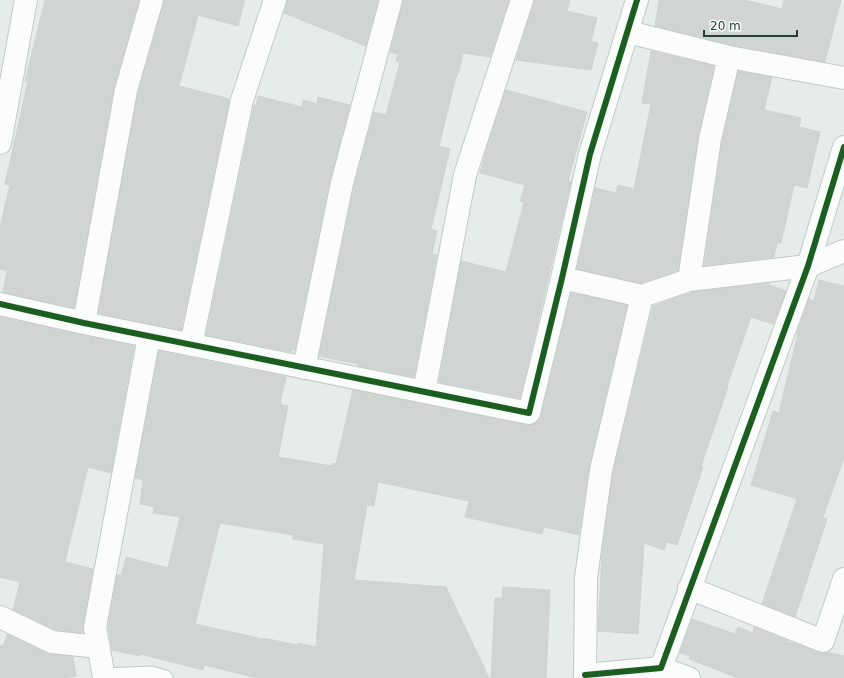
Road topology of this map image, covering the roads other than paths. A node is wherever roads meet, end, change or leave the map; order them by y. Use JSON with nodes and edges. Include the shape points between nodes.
{"nodes":[{"id":1,"x":26,"y":0,"type":"edge"},
{"id":2,"x":152,"y":0,"type":"edge"},
{"id":3,"x":275,"y":0,"type":"edge"},
{"id":4,"x":391,"y":0,"type":"edge"},
{"id":5,"x":522,"y":0,"type":"edge"},
{"id":6,"x":637,"y":0,"type":"edge"},
{"id":7,"x":628,"y":32,"type":"junction"},
{"id":8,"x":729,"y":57,"type":"junction"},
{"id":9,"x":843,"y":73,"type":"edge"},
{"id":10,"x":0,"y":143,"type":"edge"},
{"id":11,"x":844,"y":147,"type":"edge"},
{"id":12,"x":844,"y":251,"type":"edge"},
{"id":13,"x":808,"y":266,"type":"junction"},
{"id":14,"x":562,"y":278,"type":"junction"},
{"id":15,"x":689,"y":280,"type":"junction"},
{"id":16,"x":642,"y":296,"type":"junction"},
{"id":17,"x":0,"y":304,"type":"edge"},
{"id":18,"x":84,"y":323,"type":"junction"},
{"id":19,"x":149,"y":336,"type":"junction"},
{"id":20,"x":191,"y":345,"type":"junction"},
{"id":21,"x":304,"y":368,"type":"junction"},
{"id":22,"x":424,"y":392,"type":"junction"},
{"id":23,"x":844,"y":579,"type":"edge"},
{"id":24,"x":689,"y":588,"type":"junction"},
{"id":25,"x":0,"y":617,"type":"edge"},
{"id":26,"x":99,"y":647,"type":"junction"},
{"id":27,"x":661,"y":668,"type":"junction"},
{"id":28,"x":585,"y":676,"type":"edge"},
{"id":29,"x":104,"y":677,"type":"edge"},
{"id":30,"x":164,"y":678,"type":"edge"},
{"id":31,"x":689,"y":678,"type":"edge"}],
"edges":[{"from":1,"to":10,"type":"street"},
{"from":2,"to":18,"type":"street","via":[[126,90]]},
{"from":3,"to":20,"type":"street","via":[[242,100]]},
{"from":4,"to":21,"type":"street","via":[[342,183]]},
{"from":5,"to":22,"type":"street","via":[[464,175]]},
{"from":6,"to":7,"type":"street"},
{"from":7,"to":8,"type":"street"},
{"from":7,"to":14,"type":"street","via":[[590,154]]},
{"from":8,"to":9,"type":"street"},
{"from":8,"to":15,"type":"street","via":[[710,139]]},
{"from":11,"to":13,"type":"street"},
{"from":12,"to":13,"type":"street"},
{"from":13,"to":15,"type":"street"},
{"from":13,"to":24,"type":"street"},
{"from":14,"to":16,"type":"street"},
{"from":14,"to":22,"type":"street","via":[[529,413]]},
{"from":15,"to":16,"type":"street"},
{"from":16,"to":28,"type":"street","via":[[601,470],[586,578]]},
{"from":17,"to":18,"type":"street"},
{"from":18,"to":19,"type":"street"},
{"from":19,"to":20,"type":"street"},
{"from":19,"to":26,"type":"street","via":[[95,627]]},
{"from":20,"to":21,"type":"street"},
{"from":21,"to":22,"type":"street"},
{"from":23,"to":24,"type":"street","via":[[823,641]]},
{"from":24,"to":27,"type":"street"},
{"from":25,"to":26,"type":"street","via":[[52,642]]},
{"from":26,"to":29,"type":"street"},
{"from":27,"to":28,"type":"street"},
{"from":27,"to":31,"type":"street"},
{"from":29,"to":30,"type":"lane","via":[[151,674]]}]}
